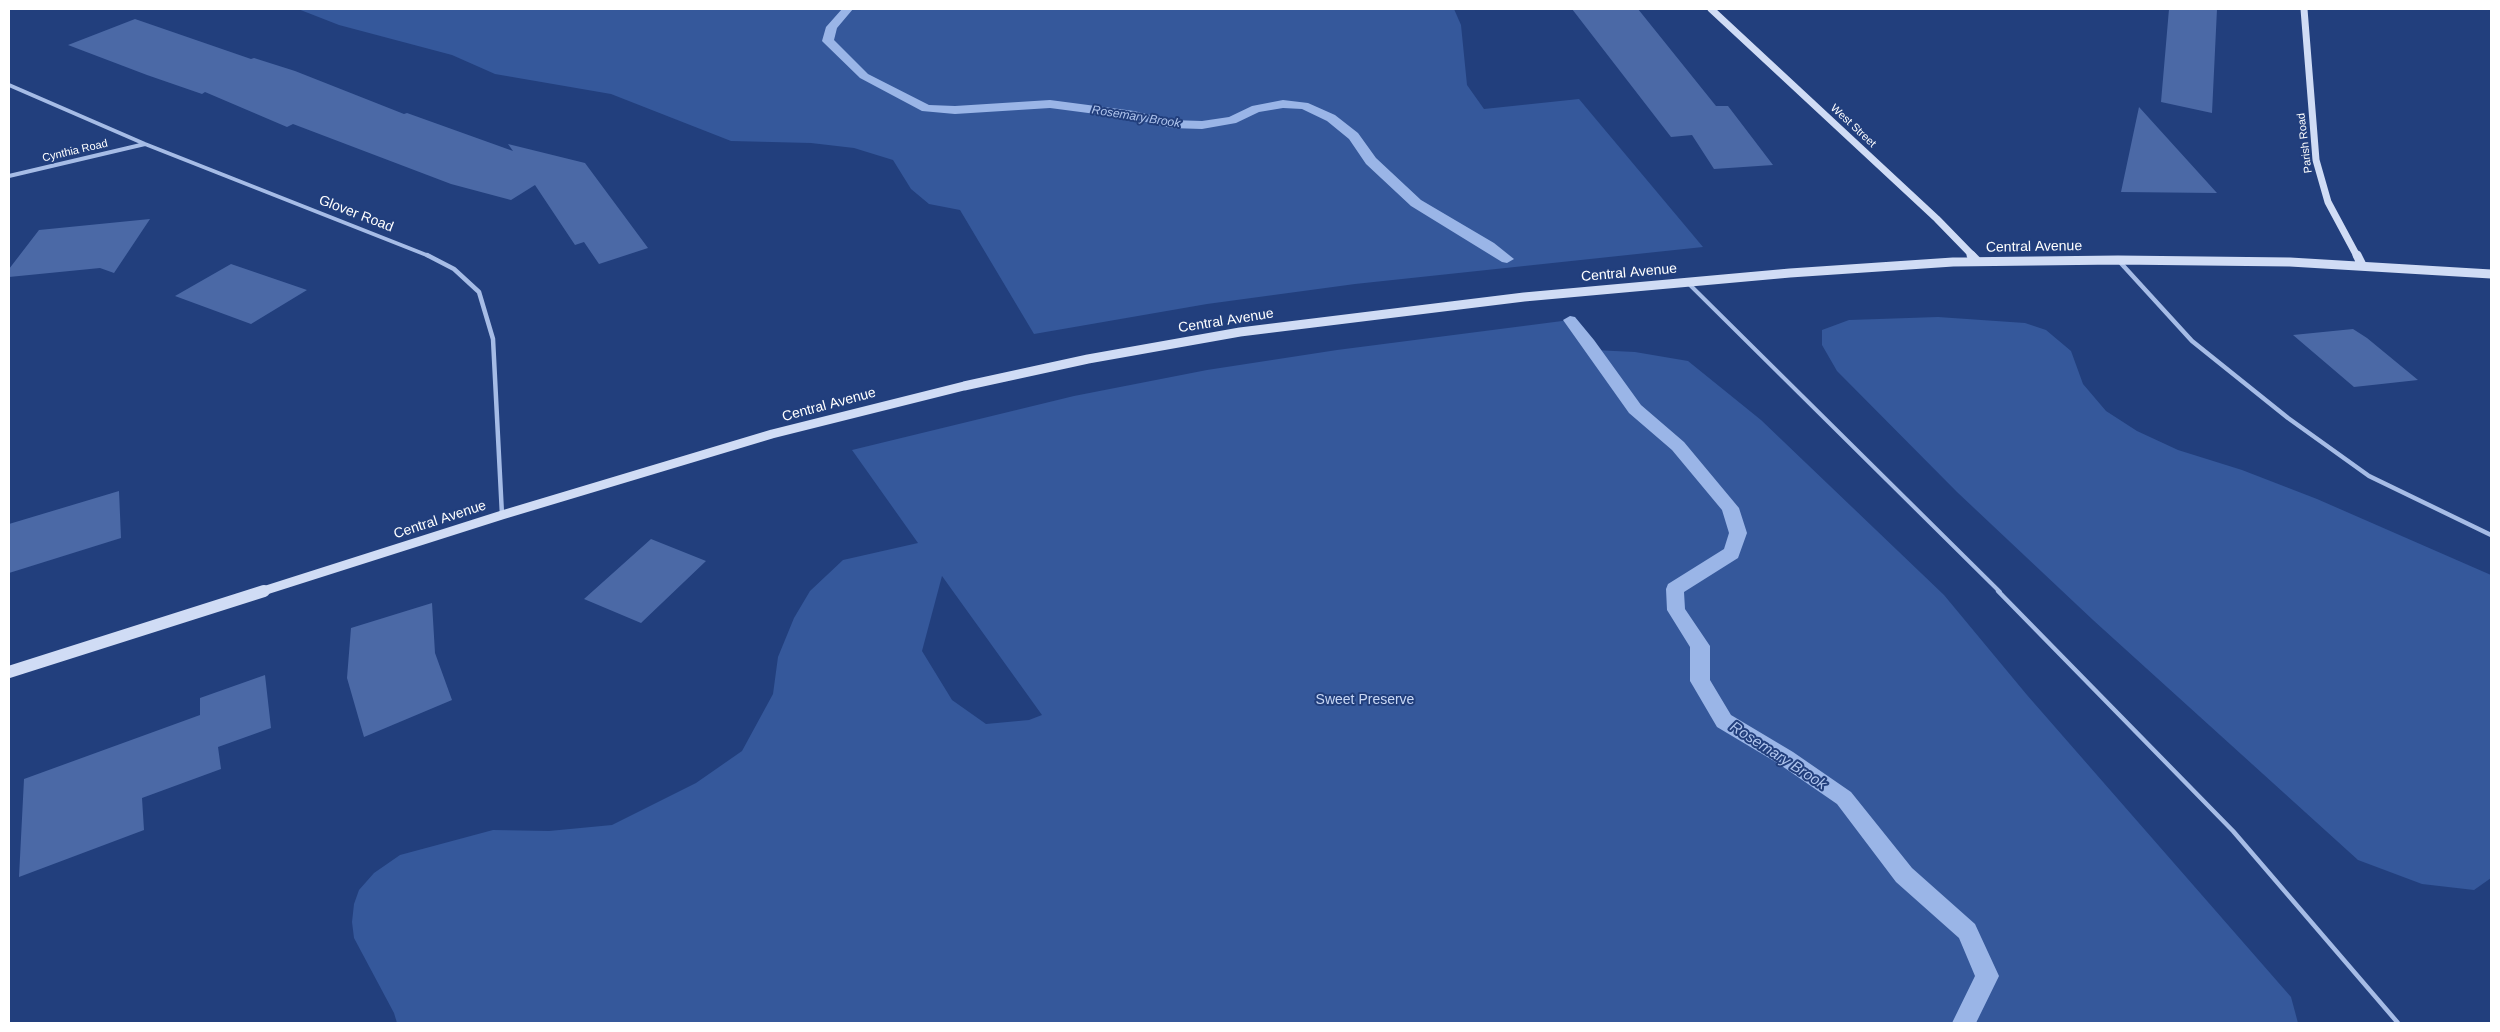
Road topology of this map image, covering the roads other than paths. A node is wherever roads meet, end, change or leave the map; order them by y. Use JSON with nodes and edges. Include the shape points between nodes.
{"nodes":[{"id":1,"x":1712,"y":9,"type":"edge"},
{"id":2,"x":2304,"y":9,"type":"edge"},
{"id":3,"x":9,"y":85,"type":"edge"},
{"id":4,"x":145,"y":144,"type":"junction"},
{"id":5,"x":9,"y":176,"type":"edge"},
{"id":6,"x":2118,"y":260,"type":"junction"},
{"id":7,"x":1977,"y":261,"type":"junction"},
{"id":8,"x":2362,"y":265,"type":"junction"},
{"id":9,"x":2491,"y":274,"type":"edge"},
{"id":10,"x":1687,"y":282,"type":"junction"},
{"id":11,"x":502,"y":515,"type":"junction"},
{"id":12,"x":2491,"y":534,"type":"edge"},
{"id":13,"x":9,"y":672,"type":"edge"},
{"id":14,"x":2398,"y":1023,"type":"edge"}],
"edges":[{"from":1,"to":7,"type":"main road","name":"West Street","via":[[1937,219]]},
{"from":2,"to":8,"type":"main road","name":"Parish Road","via":[[2316,160],[2328,202]]},
{"from":3,"to":4,"type":"street","name":"Glover Road"},
{"from":4,"to":5,"type":"street","name":"Cynthia Road"},
{"from":4,"to":11,"type":"street","name":"Glover Road","via":[[417,250],[454,269],[479,292],[493,338]]},
{"from":6,"to":7,"type":"main road","name":"Central Avenue"},
{"from":6,"to":8,"type":"main road","name":"Central Avenue"},
{"from":6,"to":12,"type":"street","via":[[2192,342],[2288,418],[2369,476]]},
{"from":7,"to":10,"type":"main road","name":"Central Avenue"},
{"from":8,"to":9,"type":"main road","name":"Central Avenue"},
{"from":10,"to":11,"type":"main road","name":"Central Avenue","via":[[1524,297],[1298,324],[1088,359],[912,397],[816,422]]},
{"from":10,"to":14,"type":"lane","via":[[2040,632],[2233,831]]},
{"from":11,"to":13,"type":"main road","name":"Central Avenue"}]}
